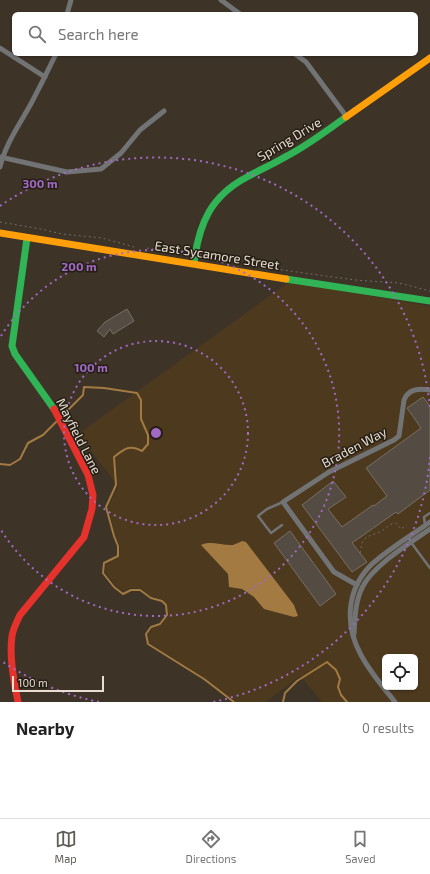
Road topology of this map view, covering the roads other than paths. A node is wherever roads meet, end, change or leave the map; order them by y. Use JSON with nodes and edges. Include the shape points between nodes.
{"nodes":[{"id":1,"x":71,"y":0,"type":"edge"},
{"id":2,"x":221,"y":0,"type":"edge"},
{"id":3,"x":68,"y":12,"type":"edge"},
{"id":4,"x":237,"y":12,"type":"edge"},
{"id":5,"x":0,"y":48,"type":"edge"},
{"id":6,"x":12,"y":56,"type":"edge"},
{"id":7,"x":12,"y":56,"type":"edge"},
{"id":8,"x":55,"y":56,"type":"edge"},
{"id":9,"x":298,"y":56,"type":"edge"},
{"id":10,"x":430,"y":58,"type":"edge"},
{"id":11,"x":44,"y":77,"type":"junction"},
{"id":12,"x":164,"y":111,"type":"dead end"},
{"id":13,"x":346,"y":116,"type":"junction"},
{"id":14,"x":1,"y":157,"type":"edge"},
{"id":15,"x":0,"y":167,"type":"edge"},
{"id":16,"x":0,"y":233,"type":"edge"},
{"id":17,"x":27,"y":238,"type":"junction"},
{"id":18,"x":194,"y":263,"type":"junction"},
{"id":19,"x":430,"y":301,"type":"edge"},
{"id":20,"x":428,"y":390,"type":"edge"},
{"id":21,"x":283,"y":502,"type":"junction"},
{"id":22,"x":430,"y":513,"type":"edge"},
{"id":23,"x":428,"y":523,"type":"edge"},
{"id":24,"x":282,"y":525,"type":"dead end"},
{"id":25,"x":430,"y":529,"type":"edge"},
{"id":26,"x":408,"y":538,"type":"junction"},
{"id":27,"x":411,"y":543,"type":"junction"},
{"id":28,"x":430,"y":568,"type":"edge"},
{"id":29,"x":360,"y":586,"type":"junction"},
{"id":30,"x":18,"y":702,"type":"edge"},
{"id":31,"x":395,"y":702,"type":"edge"}],
"edges":[{"from":1,"to":3,"type":"street"},
{"from":2,"to":4,"type":"street"},
{"from":5,"to":6,"type":"street"},
{"from":7,"to":11,"type":"street"},
{"from":8,"to":11,"type":"street"},
{"from":9,"to":13,"type":"street","via":[[306,62]]},
{"from":10,"to":13,"type":"street","name":"Spring Drive"},
{"from":11,"to":14,"type":"street"},
{"from":12,"to":14,"type":"street","via":[[140,130],[122,153],[101,169],[67,172]]},
{"from":13,"to":18,"type":"street","name":"Spring Drive","via":[[316,139],[245,178],[222,195],[203,222]]},
{"from":14,"to":15,"type":"street"},
{"from":16,"to":17,"type":"street","name":"East Sycamore Street"},
{"from":17,"to":18,"type":"street","name":"East Sycamore Street"},
{"from":17,"to":30,"type":"street","name":"Mayfield Lane","via":[[12,346],[55,410],[88,475],[93,495],[84,537],[20,615],[15,626],[12,650]]},
{"from":18,"to":19,"type":"street","name":"East Sycamore Street"},
{"from":20,"to":21,"type":"street","name":"Braden Way","via":[[412,390],[406,395],[398,436],[394,440],[330,472]]},
{"from":21,"to":24,"type":"lane","via":[[258,516],[271,533]]},
{"from":21,"to":29,"type":"street","via":[[334,572]]},
{"from":22,"to":23,"type":"lane","via":[[424,517]]},
{"from":23,"to":26,"type":"street"},
{"from":25,"to":27,"type":"street"},
{"from":26,"to":27,"type":"lane"},
{"from":26,"to":29,"type":"street","via":[[369,567]]},
{"from":27,"to":28,"type":"lane"},
{"from":27,"to":29,"type":"street","via":[[379,567]]},
{"from":29,"to":31,"type":"street","via":[[355,612],[354,639],[361,656]]}]}
